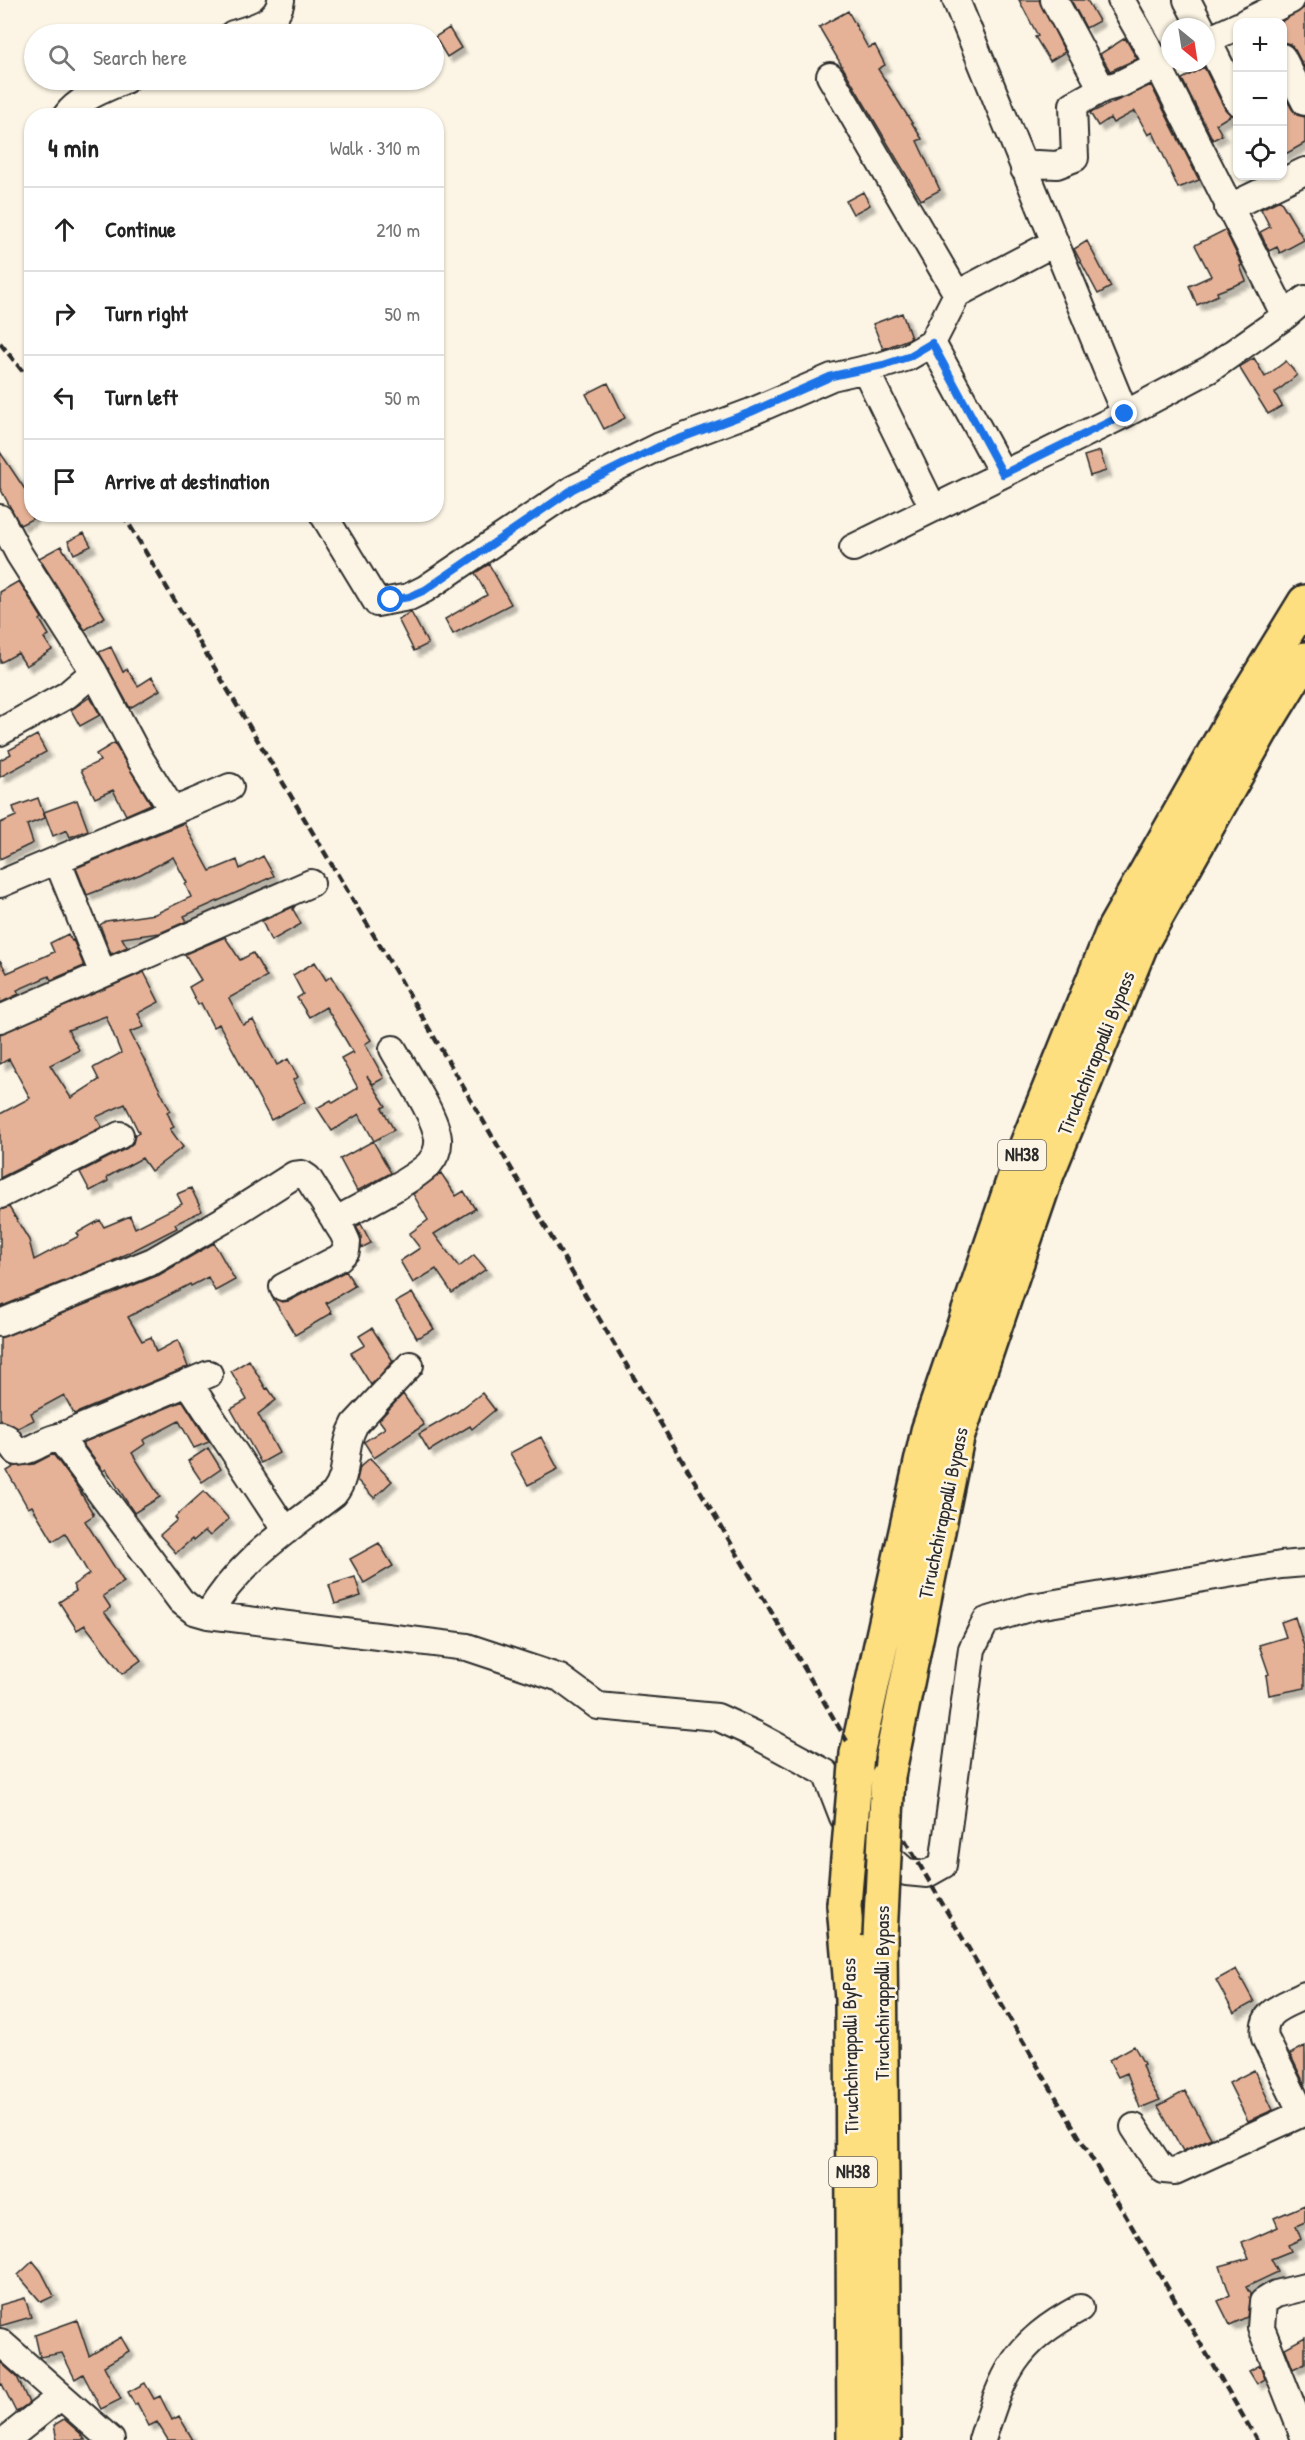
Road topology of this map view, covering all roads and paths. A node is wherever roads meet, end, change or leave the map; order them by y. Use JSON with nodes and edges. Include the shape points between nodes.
{"nodes":[{"id":1,"x":281,"y":0,"type":"edge"},
{"id":2,"x":956,"y":0,"type":"edge"},
{"id":3,"x":1054,"y":0,"type":"edge"},
{"id":4,"x":1121,"y":0,"type":"edge"},
{"id":5,"x":1187,"y":0,"type":"edge"},
{"id":6,"x":1291,"y":0,"type":"edge"},
{"id":7,"x":1256,"y":15,"type":"edge"},
{"id":8,"x":1196,"y":18,"type":"edge"},
{"id":9,"x":263,"y":24,"type":"edge"},
{"id":10,"x":1233,"y":28,"type":"edge"},
{"id":11,"x":1215,"y":33,"type":"edge"},
{"id":12,"x":1215,"y":56,"type":"edge"},
{"id":13,"x":1161,"y":58,"type":"edge"},
{"id":14,"x":1161,"y":64,"type":"edge"},
{"id":15,"x":1287,"y":67,"type":"edge"},
{"id":16,"x":1168,"y":72,"type":"edge"},
{"id":17,"x":830,"y":76,"type":"dead end"},
{"id":18,"x":1102,"y":89,"type":"junction"},
{"id":19,"x":104,"y":90,"type":"edge"},
{"id":20,"x":1233,"y":92,"type":"edge"},
{"id":21,"x":1305,"y":102,"type":"edge"},
{"id":22,"x":71,"y":108,"type":"edge"},
{"id":23,"x":1024,"y":169,"type":"junction"},
{"id":24,"x":1305,"y":171,"type":"edge"},
{"id":25,"x":1287,"y":177,"type":"edge"},
{"id":26,"x":1276,"y":180,"type":"edge"},
{"id":27,"x":1228,"y":208,"type":"junction"},
{"id":28,"x":1054,"y":243,"type":"junction"},
{"id":29,"x":957,"y":294,"type":"junction"},
{"id":30,"x":1305,"y":299,"type":"edge"},
{"id":31,"x":1285,"y":316,"type":"junction"},
{"id":32,"x":932,"y":343,"type":"junction"},
{"id":33,"x":866,"y":369,"type":"junction"},
{"id":34,"x":1125,"y":414,"type":"junction"},
{"id":35,"x":1003,"y":474,"type":"junction"},
{"id":36,"x":933,"y":508,"type":"junction"},
{"id":37,"x":0,"y":518,"type":"edge"},
{"id":38,"x":328,"y":522,"type":"edge"},
{"id":39,"x":853,"y":548,"type":"dead end"},
{"id":40,"x":1305,"y":602,"type":"edge"},
{"id":41,"x":1305,"y":659,"type":"edge"},
{"id":42,"x":94,"y":672,"type":"junction"},
{"id":43,"x":0,"y":732,"type":"edge"},
{"id":44,"x":230,"y":787,"type":"dead end"},
{"id":45,"x":173,"y":811,"type":"junction"},
{"id":46,"x":57,"y":860,"type":"junction"},
{"id":47,"x":311,"y":883,"type":"dead end"},
{"id":48,"x":0,"y":884,"type":"edge"},
{"id":49,"x":103,"y":974,"type":"junction"},
{"id":50,"x":0,"y":1019,"type":"edge"},
{"id":51,"x":393,"y":1049,"type":"dead end"},
{"id":52,"x":120,"y":1135,"type":"dead end"},
{"id":53,"x":0,"y":1195,"type":"edge"},
{"id":54,"x":335,"y":1221,"type":"junction"},
{"id":55,"x":283,"y":1287,"type":"dead end"},
{"id":56,"x":0,"y":1323,"type":"edge"},
{"id":57,"x":410,"y":1365,"type":"dead end"},
{"id":58,"x":0,"y":1435,"type":"edge"},
{"id":59,"x":59,"y":1437,"type":"junction"},
{"id":60,"x":286,"y":1531,"type":"junction"},
{"id":61,"x":1305,"y":1563,"type":"edge"},
{"id":62,"x":208,"y":1615,"type":"junction"},
{"id":63,"x":844,"y":1905,"type":"joint"},
{"id":64,"x":1305,"y":1995,"type":"edge"},
{"id":65,"x":1303,"y":2113,"type":"edge"},
{"id":66,"x":1134,"y":2127,"type":"dead end"},
{"id":67,"x":1305,"y":2287,"type":"edge"},
{"id":68,"x":1080,"y":2308,"type":"dead end"},
{"id":69,"x":0,"y":2342,"type":"edge"},
{"id":70,"x":61,"y":2396,"type":"junction"},
{"id":71,"x":1305,"y":2439,"type":"edge"},
{"id":72,"x":6,"y":2440,"type":"edge"},
{"id":73,"x":111,"y":2440,"type":"edge"},
{"id":74,"x":854,"y":2440,"type":"edge"},
{"id":75,"x":884,"y":2440,"type":"edge"},
{"id":76,"x":982,"y":2440,"type":"edge"}],
"edges":[{"from":1,"to":9,"type":"street","via":[[275,16]]},
{"from":2,"to":23,"type":"street"},
{"from":3,"to":18,"type":"street"},
{"from":4,"to":13,"type":"street"},
{"from":5,"to":8,"type":"street"},
{"from":6,"to":7,"type":"street"},
{"from":10,"to":11,"type":"street"},
{"from":12,"to":20,"type":"street"},
{"from":14,"to":18,"type":"street"},
{"from":15,"to":21,"type":"street"},
{"from":16,"to":27,"type":"street"},
{"from":17,"to":29,"type":"street"},
{"from":18,"to":23,"type":"street","via":[[1073,105],[1075,158],[1057,165],[1037,164]]},
{"from":19,"to":22,"type":"street"},
{"from":23,"to":28,"type":"street"},
{"from":24,"to":25,"type":"street"},
{"from":26,"to":27,"type":"street"},
{"from":27,"to":31,"type":"street"},
{"from":28,"to":29,"type":"street"},
{"from":28,"to":34,"type":"street"},
{"from":29,"to":32,"type":"street"},
{"from":30,"to":31,"type":"street"},
{"from":31,"to":34,"type":"street","via":[[1210,369]]},
{"from":32,"to":33,"type":"street","via":[[908,357]]},
{"from":32,"to":35,"type":"street"},
{"from":33,"to":36,"type":"street"},
{"from":33,"to":38,"type":"street","via":[[832,376],[660,446],[573,489],[409,597],[377,603]]},
{"from":34,"to":35,"type":"street"},
{"from":35,"to":36,"type":"street"},
{"from":36,"to":39,"type":"street"},
{"from":37,"to":42,"type":"street"},
{"from":40,"to":63,"type":"highway","name":"Tiruchchirappalli Bypass","number":"NH38","bridge":true,"via":[[1114,929],[1019,1164],[928,1431],[857,1754]]},
{"from":41,"to":75,"type":"highway","name":"Tiruchchirappalli Bypass","number":"NH38","bridge":true,"via":[[1142,942],[1047,1174],[957,1438],[888,1776],[880,1937]]},
{"from":42,"to":43,"type":"street","via":[[67,695]]},
{"from":42,"to":45,"type":"street"},
{"from":44,"to":45,"type":"street"},
{"from":45,"to":46,"type":"street"},
{"from":46,"to":48,"type":"street"},
{"from":46,"to":49,"type":"street"},
{"from":47,"to":49,"type":"street"},
{"from":49,"to":50,"type":"street"},
{"from":51,"to":54,"type":"street","via":[[432,1120],[438,1139],[437,1153],[409,1178]]},
{"from":52,"to":53,"type":"street"},
{"from":54,"to":55,"type":"street","via":[[347,1242],[346,1251]]},
{"from":54,"to":56,"type":"street","via":[[308,1178],[294,1175],[153,1261]]},
{"from":57,"to":60,"type":"street","via":[[348,1436],[342,1484]]},
{"from":58,"to":59,"type":"street","via":[[8,1438],[17,1452]]},
{"from":59,"to":60,"type":"street","via":[[199,1378]]},
{"from":59,"to":62,"type":"street","via":[[181,1601]]},
{"from":60,"to":62,"type":"street","via":[[239,1571]]},
{"from":61,"to":62,"type":"street","via":[[1032,1607],[986,1621],[972,1649],[943,1865],[927,1874],[906,1872],[843,1817],[826,1773],[717,1717],[598,1706],[560,1678],[467,1647]]},
{"from":63,"to":74,"type":"highway","name":"Tiruchchirappalli ByPass","number":"NH38","via":[[852,1999]]},
{"from":64,"to":65,"type":"street","via":[[1268,2015],[1263,2025],[1265,2038]]},
{"from":65,"to":66,"type":"street","via":[[1175,2171],[1164,2170]]},
{"from":67,"to":71,"type":"street","via":[[1276,2294],[1263,2302],[1261,2328]]},
{"from":68,"to":76,"type":"street","via":[[1029,2341],[1007,2371]]},
{"from":69,"to":70,"type":"street"},
{"from":70,"to":72,"type":"street"},
{"from":70,"to":73,"type":"street"}]}
